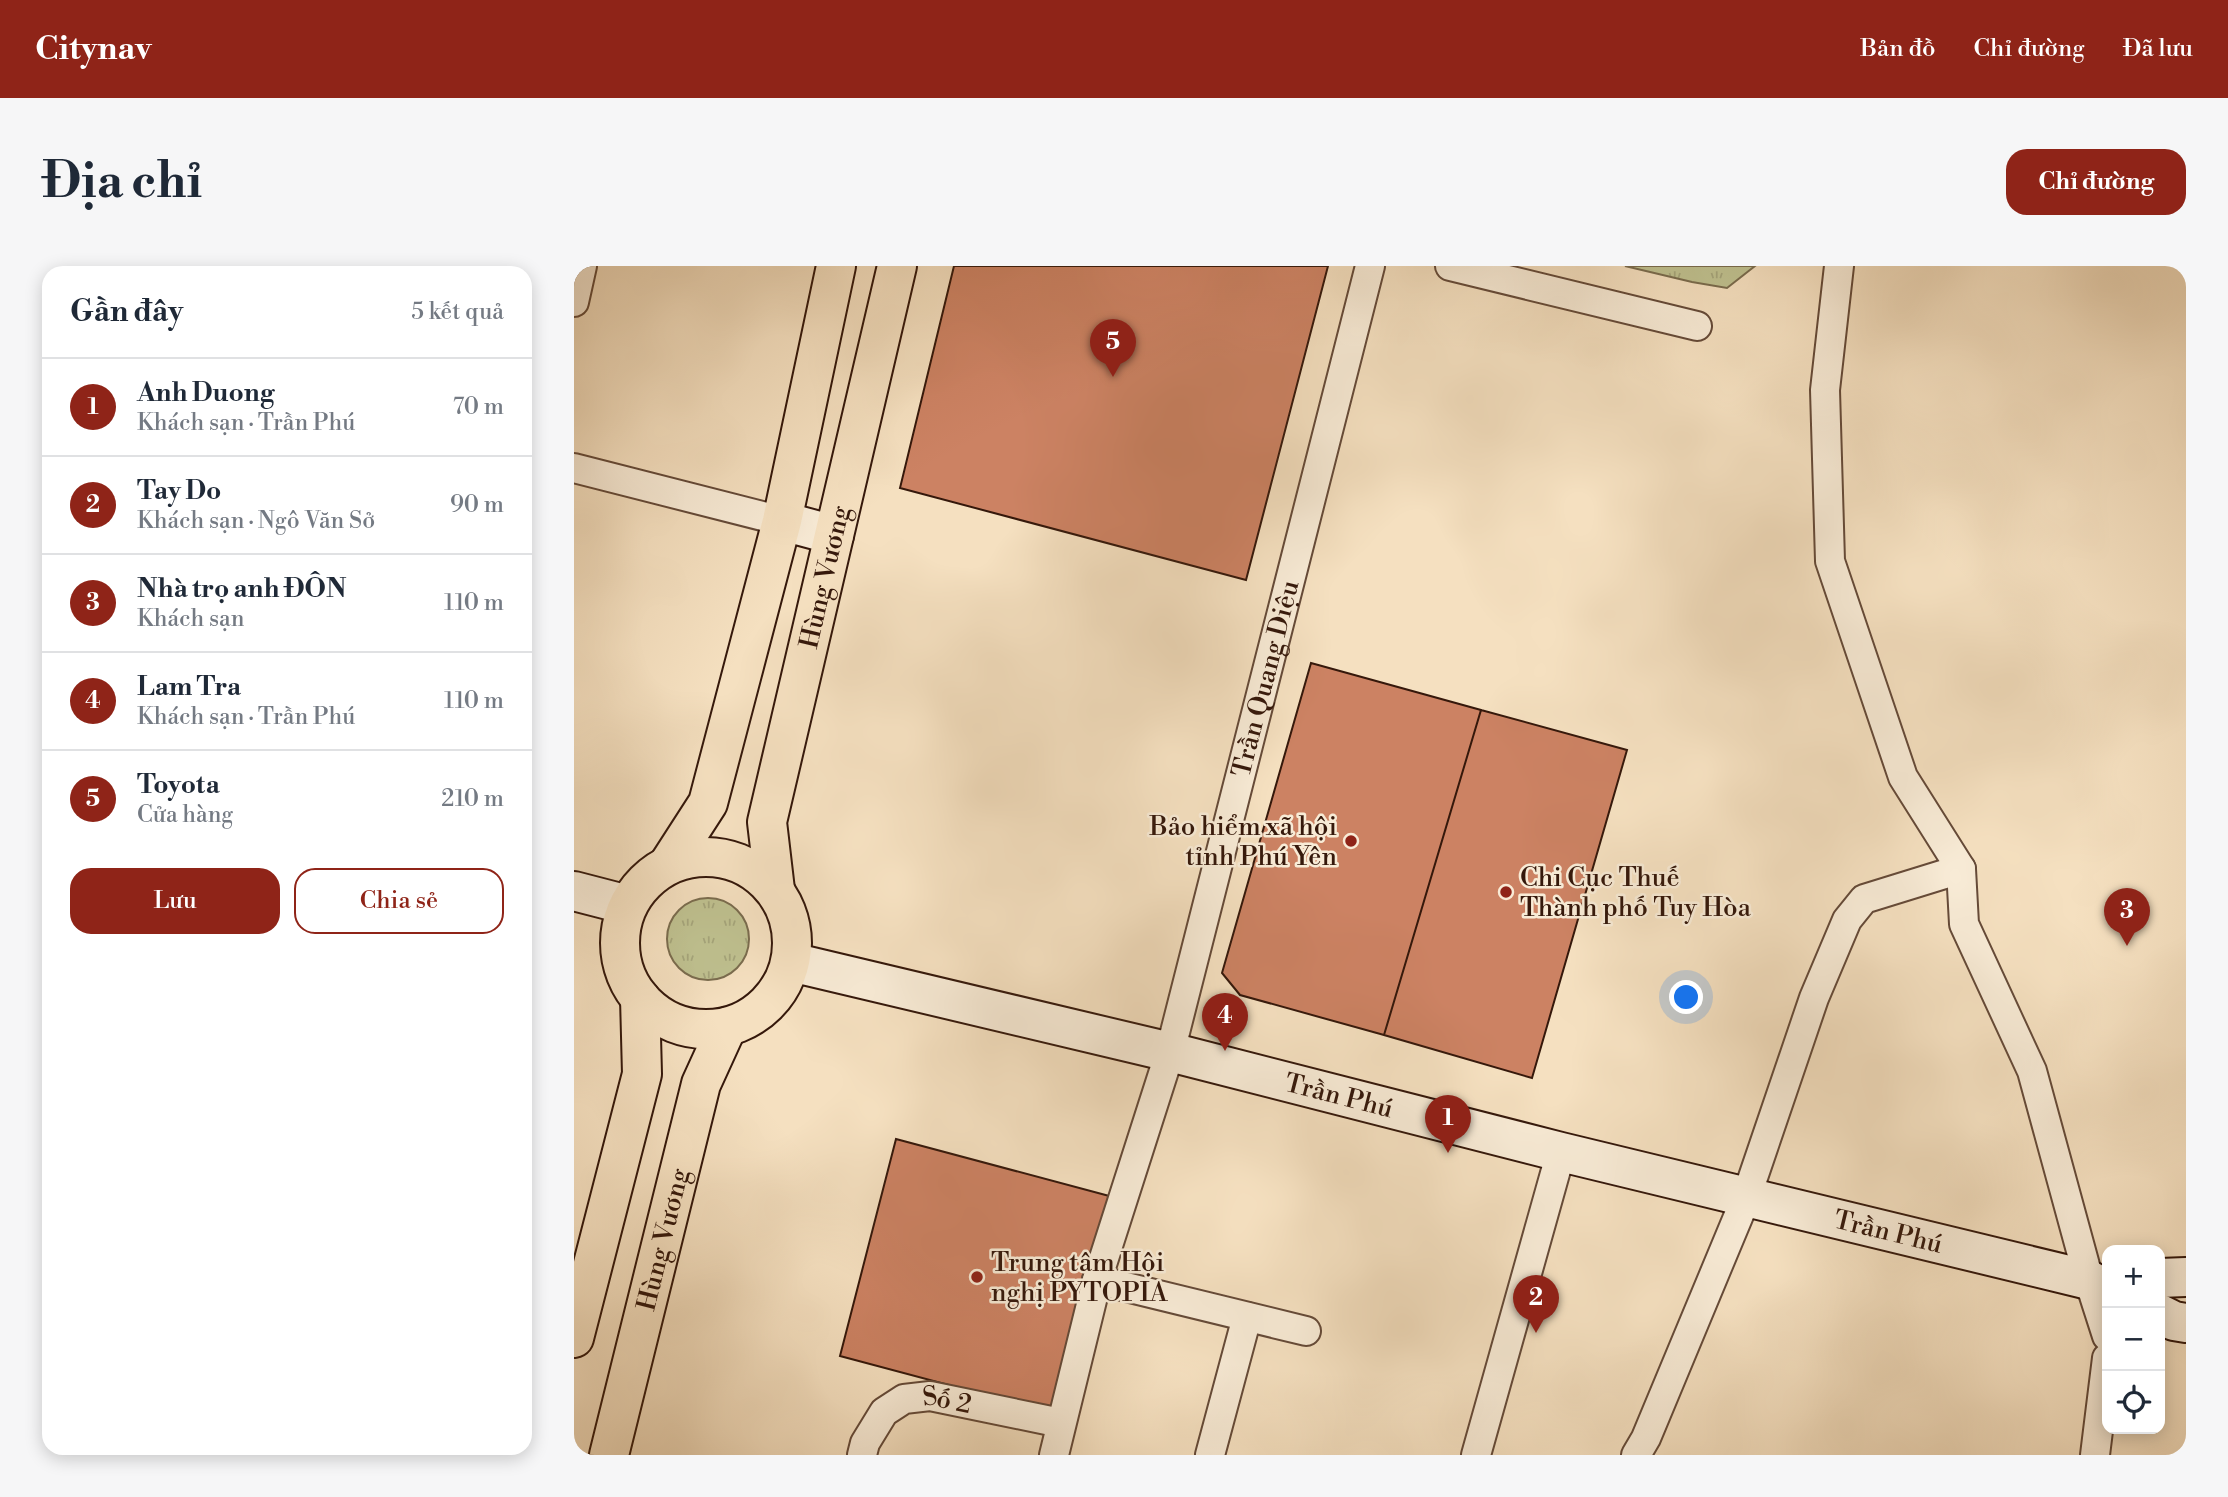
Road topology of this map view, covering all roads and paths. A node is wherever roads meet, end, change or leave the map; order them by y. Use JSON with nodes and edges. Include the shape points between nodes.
{"nodes":[{"id":1,"x":582,"y":266,"type":"edge"},
{"id":2,"x":836,"y":266,"type":"edge"},
{"id":3,"x":897,"y":266,"type":"edge"},
{"id":4,"x":1370,"y":266,"type":"edge"},
{"id":5,"x":1450,"y":266,"type":"edge"},
{"id":6,"x":1839,"y":266,"type":"edge"},
{"id":7,"x":574,"y":302,"type":"edge"},
{"id":8,"x":1697,"y":326,"type":"dead end"},
{"id":9,"x":574,"y":468,"type":"edge"},
{"id":10,"x":782,"y":521,"type":"junction"},
{"id":11,"x":834,"y":535,"type":"junction"},
{"id":12,"x":668,"y":865,"type":"junction"},
{"id":13,"x":1961,"y":869,"type":"junction"},
{"id":14,"x":775,"y":890,"type":"junction"},
{"id":15,"x":574,"y":891,"type":"edge"},
{"id":16,"x":628,"y":905,"type":"junction"},
{"id":17,"x":791,"y":962,"type":"junction"},
{"id":18,"x":640,"y":998,"type":"junction"},
{"id":19,"x":727,"y":1027,"type":"junction"},
{"id":20,"x":1170,"y":1052,"type":"junction"},
{"id":21,"x":1561,"y":1152,"type":"junction"},
{"id":22,"x":1746,"y":1198,"type":"junction"},
{"id":23,"x":2165,"y":1278,"type":"edge"},
{"id":24,"x":2186,"y":1278,"type":"edge"},
{"id":25,"x":1097,"y":1280,"type":"junction"},
{"id":26,"x":2101,"y":1283,"type":"edge"},
{"id":27,"x":581,"y":1287,"type":"edge"},
{"id":28,"x":2104,"y":1308,"type":"edge"},
{"id":29,"x":2165,"y":1316,"type":"edge"},
{"id":30,"x":1247,"y":1317,"type":"junction"},
{"id":31,"x":2186,"y":1323,"type":"edge"},
{"id":32,"x":1306,"y":1331,"type":"dead end"},
{"id":33,"x":574,"y":1338,"type":"edge"},
{"id":34,"x":2105,"y":1371,"type":"edge"},
{"id":35,"x":1060,"y":1423,"type":"junction"},
{"id":36,"x":609,"y":1455,"type":"edge"},
{"id":37,"x":862,"y":1455,"type":"edge"},
{"id":38,"x":1054,"y":1455,"type":"edge"},
{"id":39,"x":1210,"y":1455,"type":"edge"},
{"id":40,"x":1476,"y":1455,"type":"edge"},
{"id":41,"x":1636,"y":1455,"type":"edge"},
{"id":42,"x":2095,"y":1455,"type":"edge"}],
"edges":[{"from":1,"to":7,"type":"street"},
{"from":2,"to":10,"type":"main road","name":"Hùng Vương"},
{"from":3,"to":11,"type":"main road","name":"Hùng Vương"},
{"from":4,"to":20,"type":"street","name":"Trần Quang Diệu"},
{"from":5,"to":8,"type":"street"},
{"from":6,"to":13,"type":"street","via":[[1825,390],[1830,561],[1903,778]]},
{"from":9,"to":10,"type":"street"},
{"from":10,"to":11,"type":"main road"},
{"from":10,"to":12,"type":"main road","name":"Hùng Vương","via":[[708,803]]},
{"from":11,"to":14,"type":"main road","name":"Hùng Vương","via":[[767,822]]},
{"from":12,"to":14,"type":"main road","via":[[696,857],[726,858],[753,870]]},
{"from":12,"to":16,"type":"main road","via":[[647,879]]},
{"from":13,"to":22,"type":"street","via":[[1864,899],[1847,920],[1814,998]]},
{"from":13,"to":26,"type":"street","via":[[1964,924],[2032,1071]]},
{"from":14,"to":17,"type":"main road","via":[[793,937]]},
{"from":15,"to":16,"type":"main road"},
{"from":16,"to":18,"type":"main road","via":[[620,948],[626,975]]},
{"from":17,"to":19,"type":"main road","via":[[768,1003]]},
{"from":17,"to":20,"type":"main road","name":"Trần Phú"},
{"from":18,"to":19,"type":"main road","via":[[680,1025]]},
{"from":18,"to":27,"type":"main road","via":[[642,1074]]},
{"from":19,"to":36,"type":"main road","name":"Hùng Vương","via":[[701,1084]]},
{"from":20,"to":21,"type":"main road","name":"Trần Phú"},
{"from":20,"to":25,"type":"street","name":"Trần Quang Diệu"},
{"from":21,"to":22,"type":"main road","name":"Trần Phú"},
{"from":21,"to":40,"type":"street"},
{"from":22,"to":26,"type":"main road","name":"Trần Phú"},
{"from":22,"to":41,"type":"street"},
{"from":23,"to":24,"type":"main road"},
{"from":25,"to":30,"type":"street"},
{"from":25,"to":35,"type":"street","name":"Trần Quang Diệu"},
{"from":26,"to":28,"type":"street"},
{"from":27,"to":33,"type":"main road"},
{"from":29,"to":31,"type":"main road"},
{"from":30,"to":32,"type":"street"},
{"from":30,"to":39,"type":"street"},
{"from":34,"to":42,"type":"street"},
{"from":35,"to":37,"type":"street","name":"Số 2","via":[[930,1396],[904,1399],[884,1412]]},
{"from":35,"to":38,"type":"street","name":"Trần Quang Diệu"}]}
